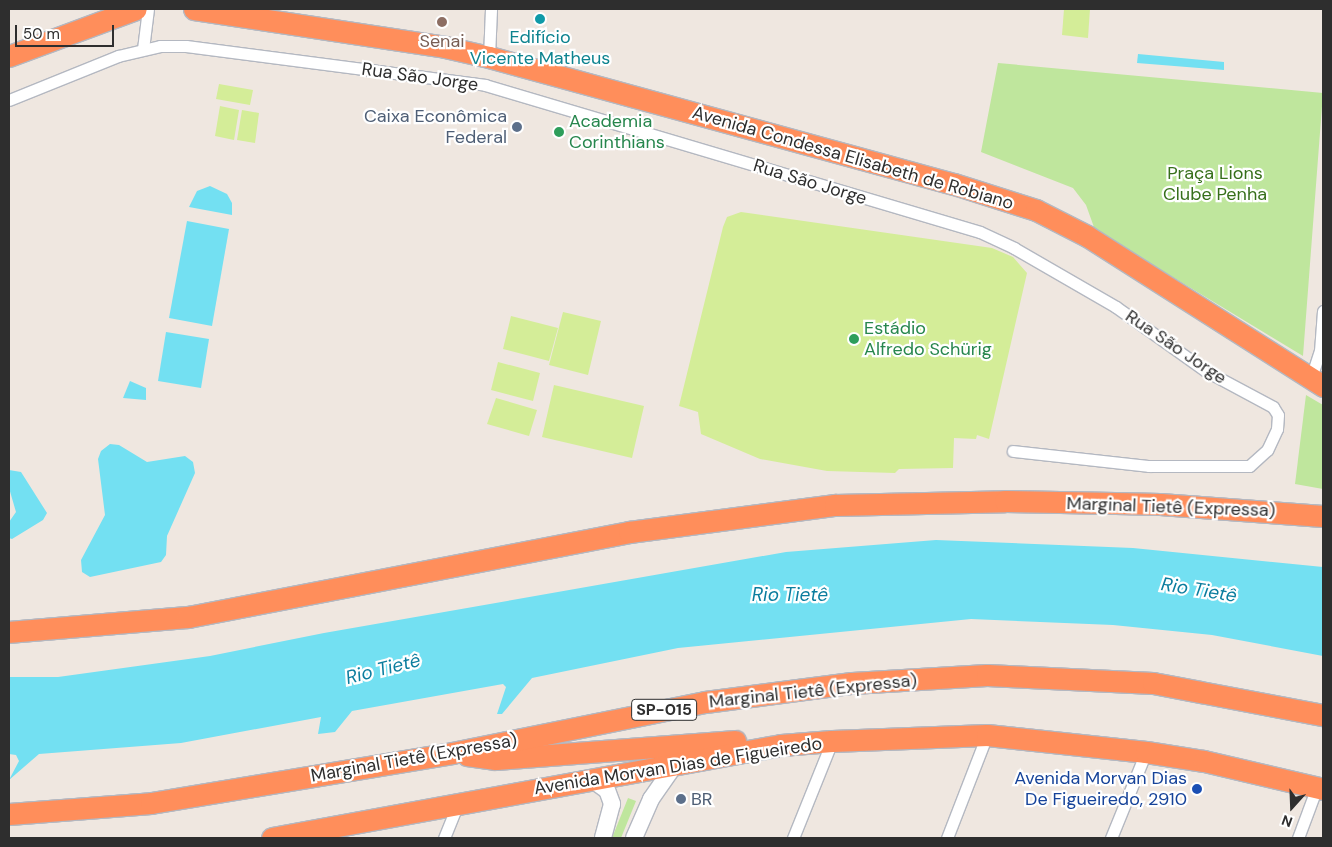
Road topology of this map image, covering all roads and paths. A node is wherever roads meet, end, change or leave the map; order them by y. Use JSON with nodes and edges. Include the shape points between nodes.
{"nodes":[{"id":1,"x":136,"y":9,"type":"edge"},
{"id":2,"x":148,"y":9,"type":"edge"},
{"id":3,"x":194,"y":9,"type":"edge"},
{"id":4,"x":491,"y":9,"type":"edge"},
{"id":5,"x":143,"y":49,"type":"junction"},
{"id":6,"x":9,"y":56,"type":"edge"},
{"id":7,"x":489,"y":57,"type":"junction"},
{"id":8,"x":9,"y":100,"type":"edge"},
{"id":9,"x":1323,"y":311,"type":"edge"},
{"id":10,"x":1317,"y":382,"type":"edge"},
{"id":11,"x":1013,"y":451,"type":"dead end"},
{"id":12,"x":1319,"y":514,"type":"edge"},
{"id":13,"x":9,"y":632,"type":"edge"},
{"id":14,"x":1323,"y":715,"type":"edge"},
{"id":15,"x":987,"y":735,"type":"junction"},
{"id":16,"x":832,"y":741,"type":"junction"},
{"id":17,"x":781,"y":745,"type":"junction"},
{"id":18,"x":1146,"y":752,"type":"junction"},
{"id":19,"x":452,"y":753,"type":"junction"},
{"id":20,"x":674,"y":766,"type":"junction"},
{"id":21,"x":591,"y":780,"type":"junction"},
{"id":22,"x":1320,"y":788,"type":"edge"},
{"id":23,"x":458,"y":803,"type":"junction"},
{"id":24,"x":9,"y":814,"type":"edge"},
{"id":25,"x":282,"y":837,"type":"edge"},
{"id":26,"x":444,"y":838,"type":"edge"},
{"id":27,"x":603,"y":838,"type":"edge"},
{"id":28,"x":634,"y":838,"type":"edge"},
{"id":29,"x":793,"y":838,"type":"edge"},
{"id":30,"x":948,"y":838,"type":"edge"},
{"id":31,"x":1110,"y":838,"type":"edge"},
{"id":32,"x":1298,"y":838,"type":"edge"}],
"edges":[{"from":1,"to":6,"type":"highway"},
{"from":2,"to":5,"type":"street"},
{"from":3,"to":7,"type":"highway","name":"Avenida Condessa Elisabeth de Robiano"},
{"from":4,"to":7,"type":"street","name":"Rua São Jorge"},
{"from":5,"to":8,"type":"street","name":"Rua São Jorge"},
{"from":5,"to":11,"type":"street","name":"Rua São Jorge","via":[[186,46],[485,85],[980,232],[1116,307],[1206,371],[1273,407],[1278,415],[1277,429],[1267,450],[1249,466],[1149,466]]},
{"from":7,"to":10,"type":"highway","name":"Avenida Condessa Elisabeth de Robiano","via":[[954,184],[1036,210],[1087,236]]},
{"from":9,"to":10,"type":"street"},
{"from":12,"to":13,"type":"highway","name":"Marginal Tietê (Expressa)","via":[[1160,504],[1006,501],[835,505],[629,532],[188,617]]},
{"from":14,"to":19,"type":"highway","name":"Marginal Tietê (Expressa)","number":"SP-015","via":[[1153,683],[987,675],[852,683],[704,702]]},
{"from":15,"to":16,"type":"highway","name":"Avenida Morvan Dias de Figueiredo"},
{"from":15,"to":18,"type":"highway","name":"Avenida Morvan Dias de Figueiredo"},
{"from":15,"to":30,"type":"street"},
{"from":16,"to":17,"type":"highway","name":"Avenida Morvan Dias de Figueiredo"},
{"from":16,"to":29,"type":"street"},
{"from":17,"to":19,"type":"highway","via":[[769,739],[755,739],[668,749],[496,759]]},
{"from":17,"to":20,"type":"highway","name":"Avenida Morvan Dias de Figueiredo"},
{"from":18,"to":22,"type":"highway","name":"Avenida Morvan Dias de Figueiredo","via":[[1204,761]]},
{"from":18,"to":31,"type":"street"},
{"from":19,"to":24,"type":"highway","name":"Marginal Tietê (Expressa)","number":"SP-015","via":[[151,803]]},
{"from":20,"to":21,"type":"highway","name":"Avenida Morvan Dias de Figueiredo"},
{"from":20,"to":28,"type":"main road","via":[[651,799]]},
{"from":21,"to":23,"type":"highway","name":"Avenida Morvan Dias de Figueiredo"},
{"from":21,"to":27,"type":"main road","via":[[607,790],[612,804]]},
{"from":22,"to":32,"type":"street"},
{"from":23,"to":25,"type":"highway","name":"Avenida Morvan Dias de Figueiredo"},
{"from":23,"to":26,"type":"street"}]}
